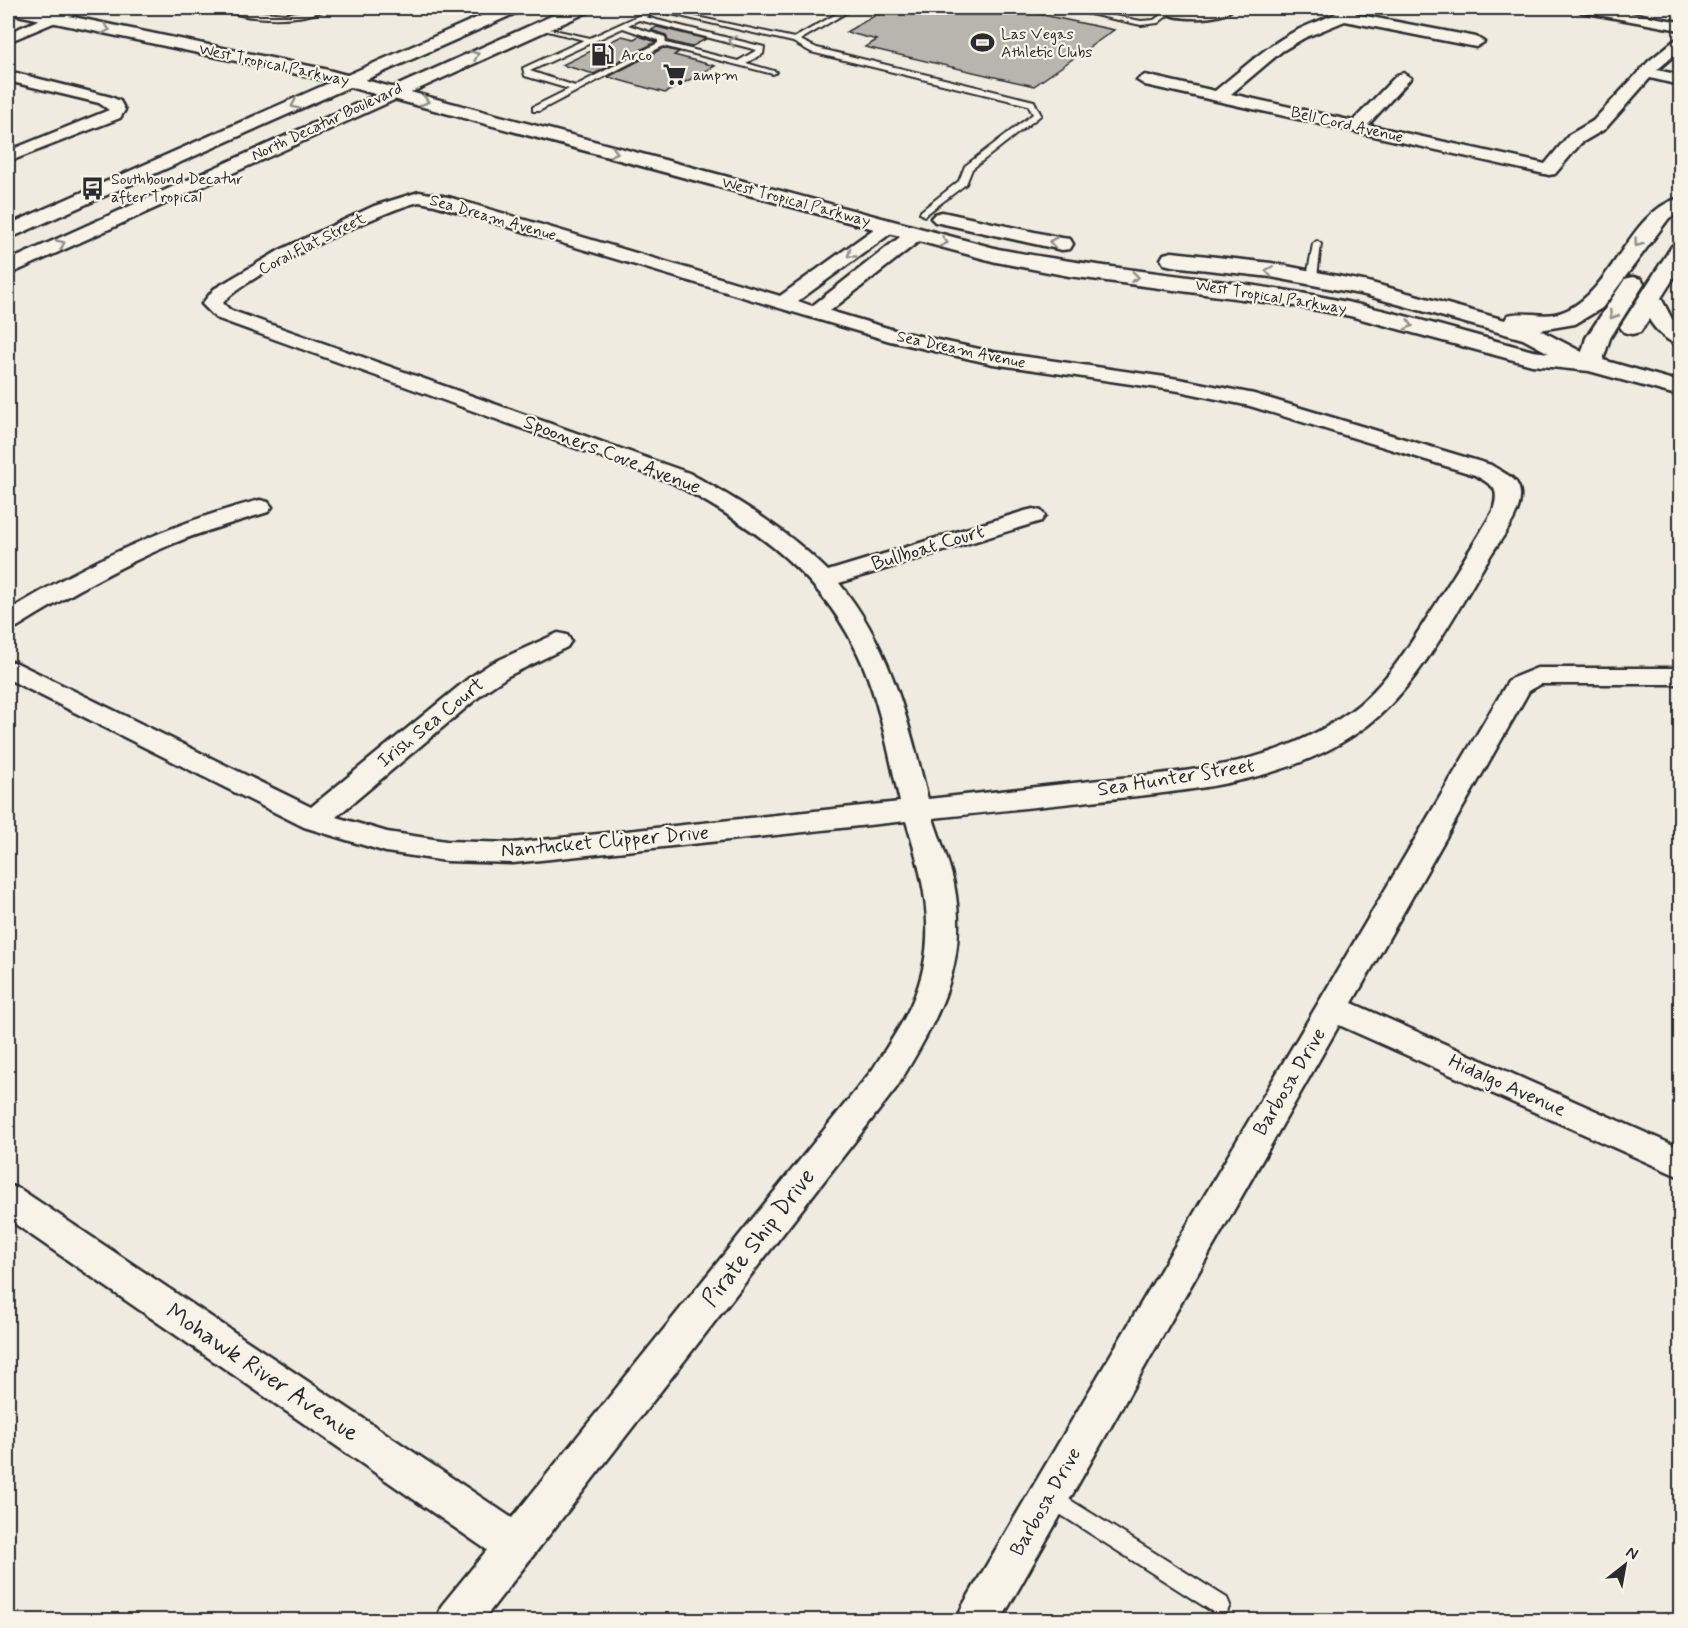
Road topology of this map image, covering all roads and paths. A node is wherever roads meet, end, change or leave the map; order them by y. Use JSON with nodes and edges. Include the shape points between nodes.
{"nodes":[{"id":1,"x":8,"y":8,"type":"edge"},
{"id":2,"x":76,"y":8,"type":"edge"},
{"id":3,"x":223,"y":8,"type":"edge"},
{"id":4,"x":325,"y":8,"type":"edge"},
{"id":5,"x":512,"y":8,"type":"edge"},
{"id":6,"x":582,"y":8,"type":"edge"},
{"id":7,"x":851,"y":8,"type":"edge"},
{"id":8,"x":1065,"y":8,"type":"edge"},
{"id":9,"x":1171,"y":8,"type":"edge"},
{"id":10,"x":1225,"y":8,"type":"edge"},
{"id":11,"x":1582,"y":8,"type":"edge"},
{"id":12,"x":1348,"y":12,"type":"edge"},
{"id":13,"x":54,"y":18,"type":"junction"},
{"id":14,"x":639,"y":18,"type":"junction"},
{"id":15,"x":622,"y":26,"type":"junction"},
{"id":16,"x":1680,"y":26,"type":"edge"},
{"id":17,"x":538,"y":27,"type":"junction"},
{"id":18,"x":8,"y":38,"type":"edge"},
{"id":19,"x":591,"y":40,"type":"junction"},
{"id":20,"x":795,"y":40,"type":"junction"},
{"id":21,"x":1476,"y":42,"type":"dead end"},
{"id":22,"x":1680,"y":43,"type":"edge"},
{"id":23,"x":663,"y":44,"type":"junction"},
{"id":24,"x":349,"y":59,"type":"dead end"},
{"id":25,"x":738,"y":64,"type":"junction"},
{"id":26,"x":379,"y":67,"type":"junction"},
{"id":27,"x":1650,"y":68,"type":"junction"},
{"id":28,"x":1680,"y":70,"type":"edge"},
{"id":29,"x":773,"y":72,"type":"dead end"},
{"id":30,"x":8,"y":76,"type":"edge"},
{"id":31,"x":1403,"y":78,"type":"dead end"},
{"id":32,"x":422,"y":79,"type":"junction"},
{"id":33,"x":1145,"y":80,"type":"dead end"},
{"id":34,"x":1680,"y":80,"type":"edge"},
{"id":35,"x":348,"y":81,"type":"junction"},
{"id":36,"x":453,"y":87,"type":"dead end"},
{"id":37,"x":576,"y":89,"type":"junction"},
{"id":38,"x":393,"y":92,"type":"junction"},
{"id":39,"x":1219,"y":96,"type":"junction"},
{"id":40,"x":515,"y":104,"type":"dead end"},
{"id":41,"x":536,"y":109,"type":"junction"},
{"id":42,"x":558,"y":115,"type":"dead end"},
{"id":43,"x":1357,"y":128,"type":"junction"},
{"id":44,"x":8,"y":157,"type":"edge"},
{"id":45,"x":419,"y":197,"type":"joint"},
{"id":46,"x":1680,"y":204,"type":"edge"},
{"id":47,"x":901,"y":207,"type":"dead end"},
{"id":48,"x":1680,"y":214,"type":"edge"},
{"id":49,"x":908,"y":226,"type":"junction"},
{"id":50,"x":8,"y":233,"type":"edge"},
{"id":51,"x":1317,"y":244,"type":"dead end"},
{"id":52,"x":1078,"y":247,"type":"dead end"},
{"id":53,"x":1680,"y":251,"type":"edge"},
{"id":54,"x":1154,"y":257,"type":"dead end"},
{"id":55,"x":8,"y":268,"type":"edge"},
{"id":56,"x":827,"y":272,"type":"junction"},
{"id":57,"x":1312,"y":277,"type":"junction"},
{"id":58,"x":857,"y":280,"type":"junction"},
{"id":59,"x":1368,"y":289,"type":"junction"},
{"id":60,"x":1650,"y":298,"type":"junction"},
{"id":61,"x":212,"y":304,"type":"joint"},
{"id":62,"x":782,"y":304,"type":"junction"},
{"id":63,"x":814,"y":314,"type":"junction"},
{"id":64,"x":1680,"y":338,"type":"edge"},
{"id":65,"x":1590,"y":364,"type":"junction"},
{"id":66,"x":1680,"y":389,"type":"edge"},
{"id":67,"x":1505,"y":484,"type":"joint"},
{"id":68,"x":260,"y":507,"type":"dead end"},
{"id":69,"x":1033,"y":516,"type":"dead end"},
{"id":70,"x":824,"y":580,"type":"junction"},
{"id":71,"x":8,"y":622,"type":"edge"},
{"id":72,"x":558,"y":641,"type":"dead end"},
{"id":73,"x":8,"y":669,"type":"edge"},
{"id":74,"x":1680,"y":676,"type":"edge"},
{"id":75,"x":916,"y":810,"type":"junction"},
{"id":76,"x":314,"y":820,"type":"junction"},
{"id":77,"x":1334,"y":1009,"type":"junction"},
{"id":78,"x":1680,"y":1163,"type":"edge"},
{"id":79,"x":8,"y":1200,"type":"edge"},
{"id":80,"x":1049,"y":1496,"type":"junction"},
{"id":81,"x":518,"y":1546,"type":"junction"},
{"id":82,"x":1220,"y":1605,"type":"dead end"},
{"id":83,"x":457,"y":1620,"type":"edge"},
{"id":84,"x":978,"y":1620,"type":"edge"}],
"edges":[{"from":1,"to":13,"type":"main road","name":"West Tropical Parkway"},
{"from":2,"to":13,"type":"street"},
{"from":3,"to":4,"type":"lane","via":[[287,18]]},
{"from":5,"to":26,"type":"main road","name":"North Decatur Boulevard"},
{"from":6,"to":17,"type":"main road","name":"North Decatur Boulevard"},
{"from":7,"to":20,"type":"lane"},
{"from":8,"to":9,"type":"lane","via":[[1141,23],[1156,22]]},
{"from":9,"to":10,"type":"main road","via":[[1201,13]]},
{"from":11,"to":16,"type":"street"},
{"from":12,"to":21,"type":"street"},
{"from":12,"to":39,"type":"street","via":[[1277,48]]},
{"from":13,"to":18,"type":"street"},
{"from":13,"to":35,"type":"main road","name":"West Tropical Parkway","one_way":true},
{"from":14,"to":15,"type":"lane"},
{"from":14,"to":20,"type":"lane","via":[[657,9]]},
{"from":25,"to":14,"type":"lane","one_way":true,"via":[[760,49]]},
{"from":15,"to":19,"type":"lane"},
{"from":15,"to":23,"type":"lane","via":[[656,36]]},
{"from":17,"to":19,"type":"lane"},
{"from":32,"to":17,"type":"main road","name":"North Decatur Boulevard","one_way":true},
{"from":19,"to":37,"type":"lane","via":[[526,70],[528,74]]},
{"from":20,"to":49,"type":"lane","via":[[814,50],[1031,103],[1037,115],[968,168],[963,182]]},
{"from":22,"to":27,"type":"street"},
{"from":23,"to":25,"type":"lane"},
{"from":23,"to":37,"type":"lane"},
{"from":24,"to":26,"type":"main road","name":"West Tropical Parkway"},
{"from":25,"to":29,"type":"lane"},
{"from":26,"to":32,"type":"main road","name":"West Tropical Parkway"},
{"from":26,"to":35,"type":"main road","name":"North Decatur Boulevard"},
{"from":27,"to":28,"type":"street"},
{"from":27,"to":34,"type":"street"},
{"from":27,"to":43,"type":"street","name":"Bell Cord Avenue","via":[[1610,114],[1575,139],[1549,170]]},
{"from":30,"to":44,"type":"street","via":[[105,100],[117,110],[114,115]]},
{"from":31,"to":43,"type":"street"},
{"from":32,"to":36,"type":"main road","name":"West Tropical Parkway"},
{"from":32,"to":38,"type":"main road","name":"North Decatur Boulevard"},
{"from":33,"to":39,"type":"street","name":"Bell Cord Avenue"},
{"from":35,"to":38,"type":"main road","name":"West Tropical Parkway"},
{"from":35,"to":50,"type":"main road","name":"North Decatur Boulevard","one_way":true},
{"from":37,"to":41,"type":"lane"},
{"from":38,"to":49,"type":"main road","name":"West Tropical Parkway","one_way":true},
{"from":55,"to":38,"type":"main road","name":"North Decatur Boulevard","one_way":true},
{"from":39,"to":43,"type":"street","name":"Bell Cord Avenue"},
{"from":40,"to":41,"type":"main road"},
{"from":41,"to":42,"type":"main road"},
{"from":45,"to":61,"type":"street","name":"Coral Flat Street","via":[[384,207],[262,268],[220,294]]},
{"from":45,"to":62,"type":"street","name":"Sea Dream Avenue"},
{"from":46,"to":59,"type":"main road","one_way":true,"via":[[1662,214],[1594,303],[1582,314],[1566,320],[1542,324],[1522,321]]},
{"from":47,"to":49,"type":"main road","name":"West Tropical Parkway"},
{"from":48,"to":65,"type":"main road","one_way":true,"via":[[1598,338]]},
{"from":52,"to":49,"type":"main road","name":"West Tropical Parkway","one_way":true,"via":[[1012,234]]},
{"from":49,"to":56,"type":"street","one_way":true},
{"from":49,"to":58,"type":"street"},
{"from":49,"to":65,"type":"main road","name":"West Tropical Parkway","one_way":true,"via":[[996,255],[1069,269],[1295,298],[1532,358]]},
{"from":51,"to":57,"type":"lane"},
{"from":53,"to":60,"type":"main road"},
{"from":57,"to":54,"type":"main road","name":"West Tropical Parkway","one_way":true},
{"from":56,"to":58,"type":"street"},
{"from":56,"to":62,"type":"street"},
{"from":57,"to":59,"type":"main road","name":"West Tropical Parkway"},
{"from":58,"to":63,"type":"street"},
{"from":59,"to":65,"type":"main road","name":"West Tropical Parkway","via":[[1531,334]]},
{"from":60,"to":64,"type":"main road","via":[[1662,322]]},
{"from":60,"to":65,"type":"main road","via":[[1619,348],[1606,359]]},
{"from":61,"to":70,"type":"street","name":"Spooners Cove Avenue","via":[[223,314],[681,478],[747,514],[775,534]]},
{"from":62,"to":63,"type":"street","name":"Sea Dream Avenue"},
{"from":63,"to":67,"type":"street","name":"Sea Dream Avenue","via":[[993,358],[1254,400],[1450,459]]},
{"from":65,"to":66,"type":"main road","name":"West Tropical Parkway"},
{"from":67,"to":75,"type":"street","name":"Sea Hunter Street","via":[[1509,496],[1505,511],[1418,651],[1387,692],[1358,719],[1321,741],[1279,761],[1227,774]]},
{"from":68,"to":71,"type":"street","via":[[152,543],[72,582]]},
{"from":69,"to":70,"type":"street","name":"Bullboat Court"},
{"from":70,"to":75,"type":"street","name":"Spooners Cove Avenue","via":[[863,635],[877,667]]},
{"from":72,"to":76,"type":"street","name":"Irish Sea Court","via":[[478,684]]},
{"from":73,"to":76,"type":"street","name":"Nantucket Clipper Drive"},
{"from":74,"to":77,"type":"street","name":"Barbosa Drive","via":[[1537,676],[1519,685]]},
{"from":75,"to":76,"type":"street","name":"Nantucket Clipper Drive","via":[[513,853],[446,851],[386,843]]},
{"from":75,"to":81,"type":"street","name":"Pirate Ship Drive","via":[[936,872],[942,924],[941,956],[932,994],[910,1037],[885,1078]]},
{"from":77,"to":78,"type":"street","name":"Hidalgo Avenue"},
{"from":77,"to":80,"type":"street","name":"Barbosa Drive"},
{"from":79,"to":81,"type":"street","name":"Mohawk River Avenue"},
{"from":80,"to":82,"type":"lane"},
{"from":80,"to":84,"type":"street","name":"Barbosa Drive"},
{"from":81,"to":83,"type":"street","name":"Pirate Ship Drive"}]}
